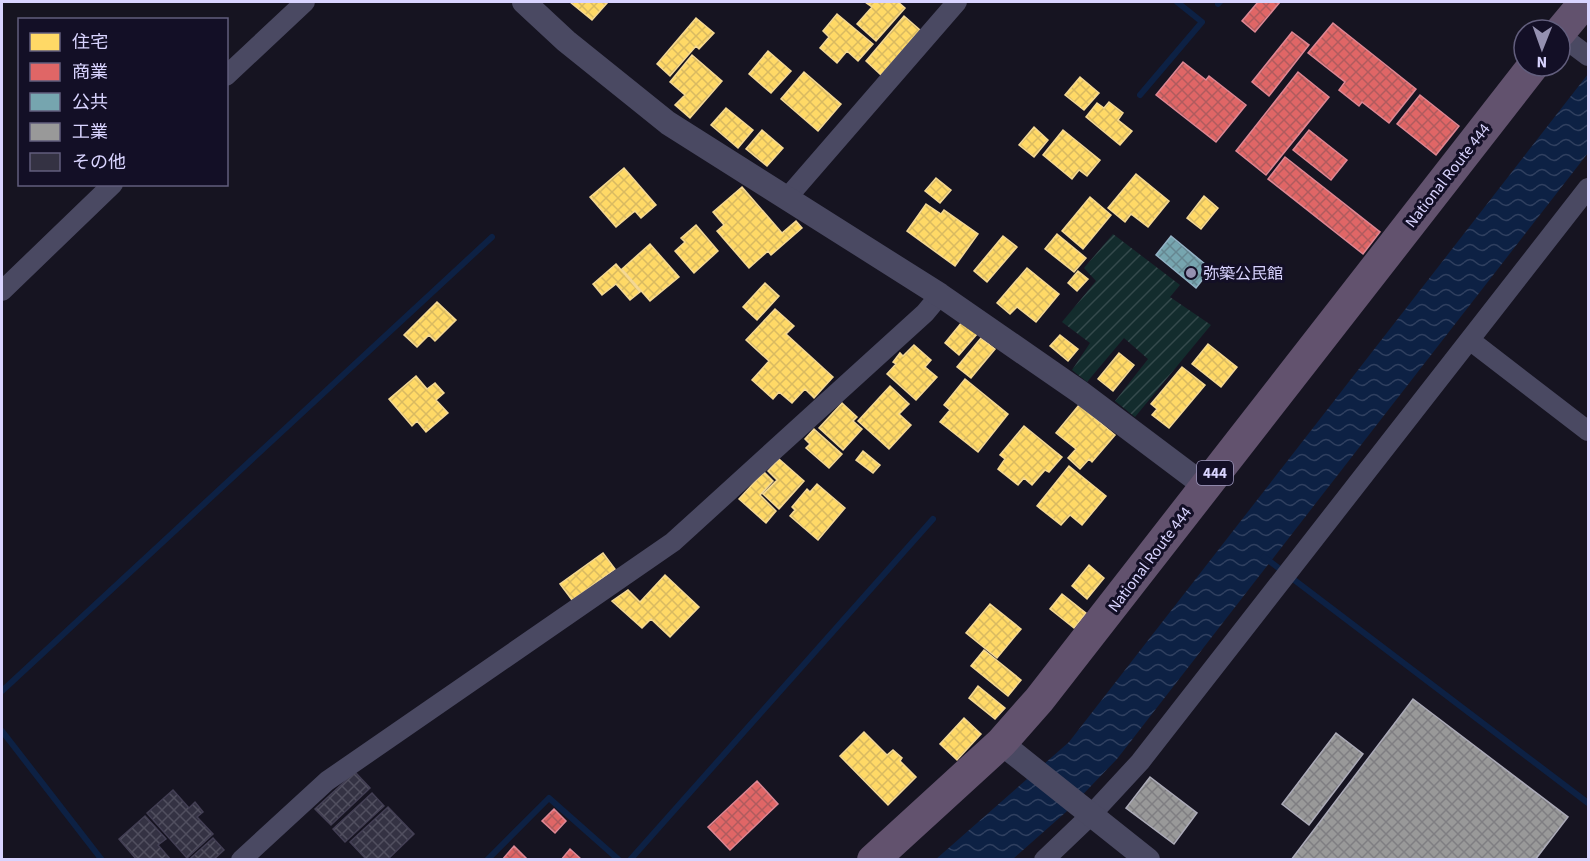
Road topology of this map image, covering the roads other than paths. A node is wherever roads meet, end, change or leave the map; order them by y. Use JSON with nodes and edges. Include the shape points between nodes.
{"nodes":[{"id":1,"x":305,"y":2,"type":"edge"},
{"id":2,"x":524,"y":2,"type":"edge"},
{"id":3,"x":957,"y":2,"type":"edge"},
{"id":4,"x":1585,"y":2,"type":"edge"},
{"id":5,"x":1572,"y":19,"type":"edge"},
{"id":6,"x":1572,"y":43,"type":"edge"},
{"id":7,"x":1588,"y":56,"type":"edge"},
{"id":8,"x":228,"y":74,"type":"edge"},
{"id":9,"x":1524,"y":78,"type":"edge"},
{"id":10,"x":111,"y":186,"type":"edge"},
{"id":11,"x":1588,"y":188,"type":"edge"},
{"id":12,"x":786,"y":199,"type":"junction"},
{"id":13,"x":2,"y":291,"type":"edge"},
{"id":14,"x":940,"y":295,"type":"junction"},
{"id":15,"x":1471,"y":341,"type":"junction"},
{"id":16,"x":1588,"y":431,"type":"edge"},
{"id":17,"x":1205,"y":486,"type":"junction"},
{"id":18,"x":1001,"y":743,"type":"junction"},
{"id":19,"x":1086,"y":813,"type":"junction"},
{"id":20,"x":241,"y":860,"type":"edge"},
{"id":21,"x":873,"y":860,"type":"edge"},
{"id":22,"x":1044,"y":860,"type":"edge"},
{"id":23,"x":1148,"y":860,"type":"edge"}],
"edges":[{"from":1,"to":8,"type":"street"},
{"from":2,"to":12,"type":"street","via":[[668,123]]},
{"from":3,"to":12,"type":"street"},
{"from":4,"to":5,"type":"highway"},
{"from":6,"to":7,"type":"street"},
{"from":9,"to":17,"type":"highway","name":"National Route 444","number":"444"},
{"from":10,"to":13,"type":"street"},
{"from":11,"to":15,"type":"street"},
{"from":12,"to":14,"type":"street"},
{"from":14,"to":17,"type":"street","via":[[1080,392]]},
{"from":14,"to":20,"type":"street","via":[[926,313],[674,542],[327,781]]},
{"from":15,"to":16,"type":"street"},
{"from":15,"to":19,"type":"street","via":[[1140,762]]},
{"from":17,"to":18,"type":"highway","name":"National Route 444","number":"444","via":[[1053,683]]},
{"from":18,"to":19,"type":"street"},
{"from":18,"to":21,"type":"highway","name":"National Route 444","number":"444"},
{"from":19,"to":22,"type":"street"},
{"from":19,"to":23,"type":"street"}]}
